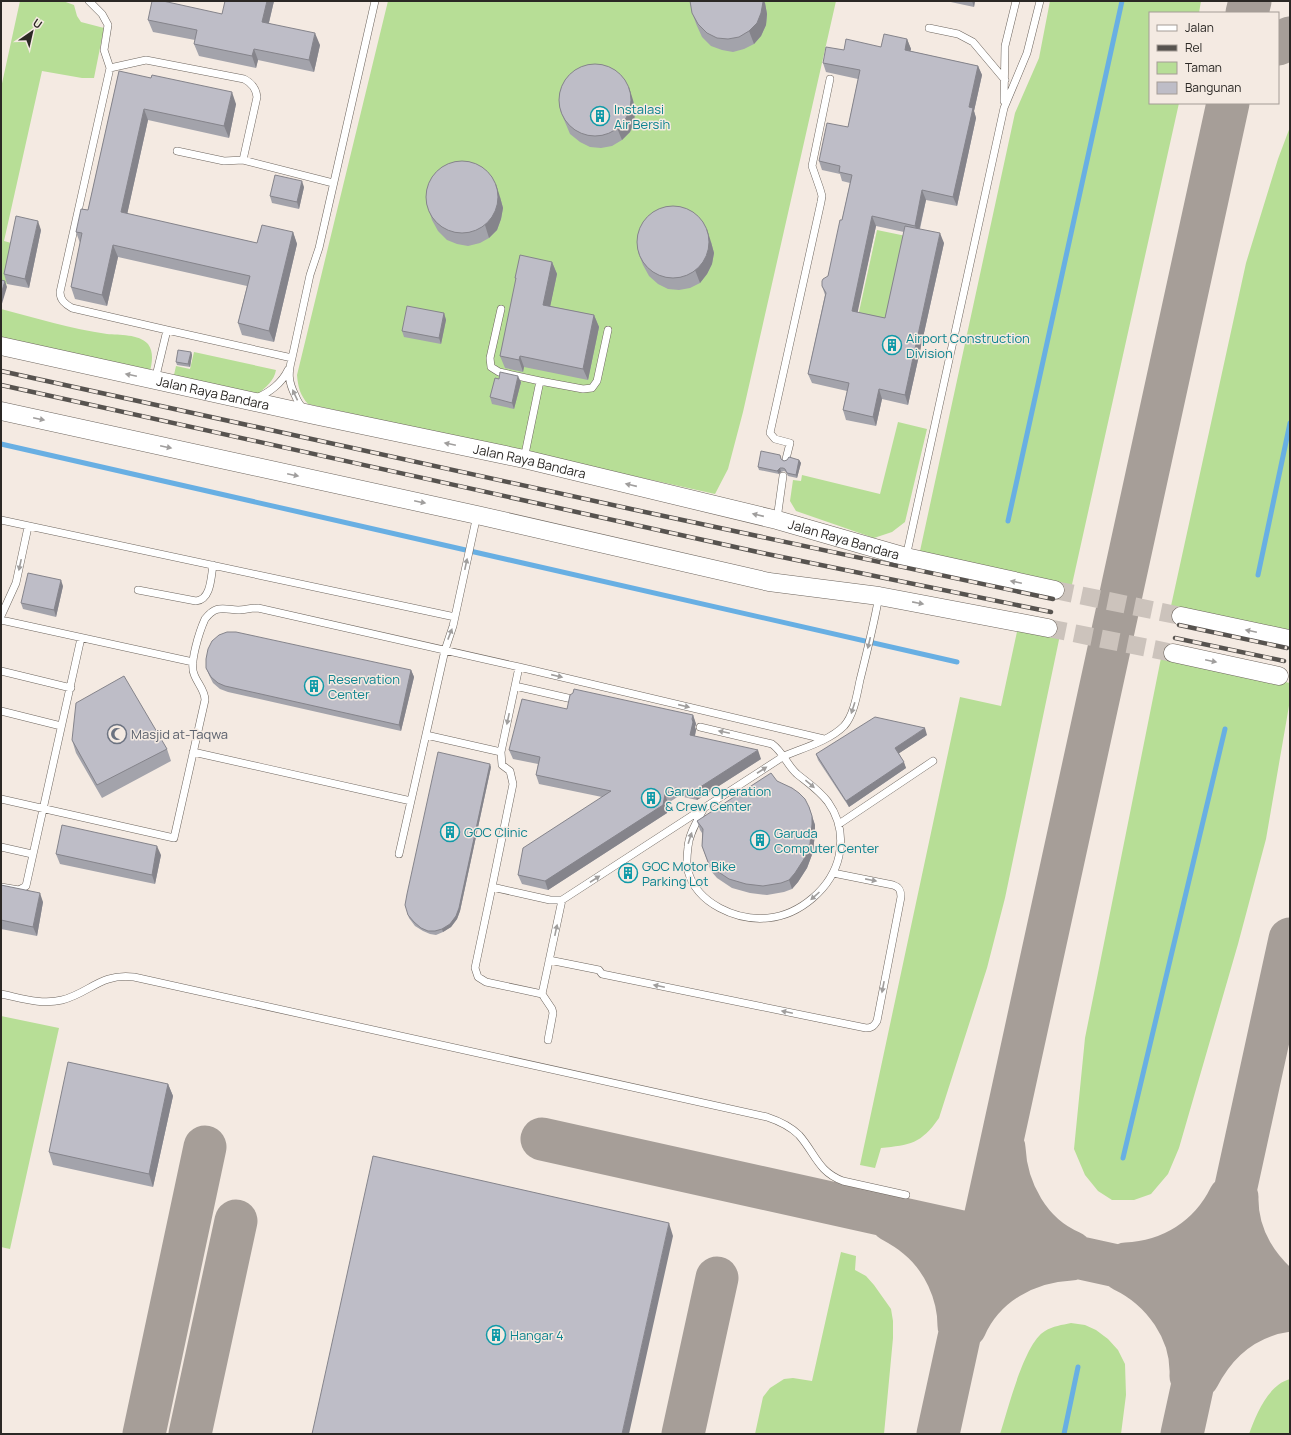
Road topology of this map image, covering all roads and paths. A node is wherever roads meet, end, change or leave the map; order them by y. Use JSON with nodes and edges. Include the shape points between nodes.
{"nodes":[{"id":1,"x":88,"y":1,"type":"edge"},
{"id":2,"x":375,"y":1,"type":"edge"},
{"id":3,"x":1016,"y":1,"type":"edge"},
{"id":4,"x":1040,"y":1,"type":"edge"},
{"id":5,"x":929,"y":28,"type":"dead end"},
{"id":6,"x":110,"y":68,"type":"junction"},
{"id":7,"x":830,"y":79,"type":"dead end"},
{"id":8,"x":1004,"y":80,"type":"junction"},
{"id":9,"x":1011,"y":88,"type":"junction"},
{"id":10,"x":1004,"y":108,"type":"junction"},
{"id":11,"x":177,"y":151,"type":"dead end"},
{"id":12,"x":243,"y":160,"type":"junction"},
{"id":13,"x":333,"y":183,"type":"junction"},
{"id":14,"x":502,"y":309,"type":"dead end"},
{"id":15,"x":167,"y":330,"type":"junction"},
{"id":16,"x":608,"y":330,"type":"dead end"},
{"id":17,"x":1,"y":346,"type":"edge"},
{"id":18,"x":292,"y":358,"type":"junction"},
{"id":19,"x":289,"y":368,"type":"junction"},
{"id":20,"x":155,"y":380,"type":"junction"},
{"id":21,"x":540,"y":381,"type":"junction"},
{"id":22,"x":246,"y":400,"type":"junction"},
{"id":23,"x":1,"y":411,"type":"edge"},
{"id":24,"x":314,"y":415,"type":"junction"},
{"id":25,"x":524,"y":459,"type":"junction"},
{"id":26,"x":786,"y":459,"type":"edge"},
{"id":27,"x":783,"y":476,"type":"dead end"},
{"id":28,"x":477,"y":515,"type":"junction"},
{"id":29,"x":1,"y":520,"type":"edge"},
{"id":30,"x":777,"y":520,"type":"junction"},
{"id":31,"x":28,"y":527,"type":"junction"},
{"id":32,"x":906,"y":557,"type":"junction"},
{"id":33,"x":213,"y":565,"type":"junction"},
{"id":34,"x":138,"y":590,"type":"dead end"},
{"id":35,"x":1055,"y":590,"type":"tunnel mouth"},
{"id":36,"x":879,"y":596,"type":"junction"},
{"id":37,"x":1,"y":616,"type":"edge"},
{"id":38,"x":1181,"y":616,"type":"tunnel mouth"},
{"id":39,"x":455,"y":617,"type":"junction"},
{"id":40,"x":1,"y":620,"type":"edge"},
{"id":41,"x":1048,"y":628,"type":"tunnel mouth"},
{"id":42,"x":81,"y":638,"type":"junction"},
{"id":43,"x":1289,"y":639,"type":"dead end"},
{"id":44,"x":445,"y":650,"type":"junction"},
{"id":45,"x":1173,"y":653,"type":"tunnel mouth"},
{"id":46,"x":193,"y":662,"type":"junction"},
{"id":47,"x":519,"y":667,"type":"junction"},
{"id":48,"x":1,"y":671,"type":"edge"},
{"id":49,"x":1280,"y":676,"type":"dead end"},
{"id":50,"x":515,"y":686,"type":"junction"},
{"id":51,"x":71,"y":688,"type":"junction"},
{"id":52,"x":572,"y":699,"type":"edge"},
{"id":53,"x":1,"y":711,"type":"edge"},
{"id":54,"x":61,"y":726,"type":"junction"},
{"id":55,"x":700,"y":727,"type":"dead end"},
{"id":56,"x":426,"y":735,"type":"junction"},
{"id":57,"x":824,"y":739,"type":"junction"},
{"id":58,"x":193,"y":752,"type":"junction"},
{"id":59,"x":501,"y":752,"type":"junction"},
{"id":60,"x":784,"y":756,"type":"junction"},
{"id":61,"x":934,"y":761,"type":"dead end"},
{"id":62,"x":1,"y":799,"type":"edge"},
{"id":63,"x":411,"y":801,"type":"junction"},
{"id":64,"x":704,"y":808,"type":"junction"},
{"id":65,"x":43,"y":809,"type":"junction"},
{"id":66,"x":839,"y":824,"type":"junction"},
{"id":67,"x":1,"y":847,"type":"edge"},
{"id":68,"x":32,"y":854,"type":"junction"},
{"id":69,"x":399,"y":854,"type":"dead end"},
{"id":70,"x":833,"y":873,"type":"junction"},
{"id":71,"x":1,"y":887,"type":"edge"},
{"id":72,"x":492,"y":887,"type":"junction"},
{"id":73,"x":562,"y":900,"type":"junction"},
{"id":74,"x":549,"y":960,"type":"junction"},
{"id":75,"x":1,"y":994,"type":"edge"},
{"id":76,"x":542,"y":994,"type":"junction"},
{"id":77,"x":548,"y":1040,"type":"dead end"},
{"id":78,"x":906,"y":1195,"type":"dead end"}],
"edges":[{"from":1,"to":6,"type":"lane","via":[[102,14],[108,25],[104,50]]},
{"from":2,"to":13,"type":"lane"},
{"from":3,"to":8,"type":"lane","via":[[1005,46]]},
{"from":4,"to":9,"type":"lane","via":[[1027,53]]},
{"from":5,"to":8,"type":"lane","via":[[958,34],[973,42]]},
{"from":6,"to":12,"type":"lane","via":[[146,60],[248,81],[255,88],[257,98]]},
{"from":6,"to":15,"type":"lane","via":[[60,296],[72,308]]},
{"from":7,"to":26,"type":"lane","via":[[812,166],[822,196],[821,202],[770,433],[775,440],[790,443]]},
{"from":8,"to":9,"type":"lane"},
{"from":8,"to":10,"type":"lane"},
{"from":9,"to":10,"type":"lane"},
{"from":10,"to":32,"type":"lane"},
{"from":11,"to":12,"type":"lane","via":[[224,161]]},
{"from":12,"to":13,"type":"lane"},
{"from":13,"to":18,"type":"lane"},
{"from":14,"to":21,"type":"lane","via":[[490,358],[491,367],[499,372]]},
{"from":15,"to":18,"type":"lane"},
{"from":15,"to":20,"type":"lane"},
{"from":16,"to":21,"type":"lane","via":[[597,381],[592,388],[583,389]]},
{"from":20,"to":17,"type":"street","name":"Jalan Raya Bandara","one_way":true},
{"from":18,"to":19,"type":"lane"},
{"from":19,"to":22,"type":"lane","via":[[282,380],[270,391]]},
{"from":24,"to":19,"type":"lane","one_way":true,"via":[[298,401],[290,384]]},
{"from":20,"to":22,"type":"street","name":"Jalan Raya Bandara"},
{"from":21,"to":25,"type":"lane"},
{"from":22,"to":24,"type":"street","name":"Jalan Raya Bandara"},
{"from":23,"to":28,"type":"street","one_way":true},
{"from":25,"to":24,"type":"street","name":"Jalan Raya Bandara","one_way":true},
{"from":30,"to":25,"type":"street","name":"Jalan Raya Bandara","one_way":true},
{"from":27,"to":30,"type":"lane"},
{"from":28,"to":36,"type":"street","via":[[769,582]]},
{"from":39,"to":28,"type":"lane","one_way":true},
{"from":29,"to":31,"type":"lane"},
{"from":30,"to":32,"type":"street","name":"Jalan Raya Bandara"},
{"from":31,"to":33,"type":"lane"},
{"from":31,"to":37,"type":"lane","one_way":true,"via":[[16,583]]},
{"from":35,"to":32,"type":"street","name":"Jalan Raya Bandara","one_way":true},
{"from":33,"to":34,"type":"lane","via":[[207,594],[201,601]]},
{"from":33,"to":39,"type":"lane"},
{"from":36,"to":41,"type":"street","one_way":true},
{"from":36,"to":57,"type":"lane","one_way":true,"via":[[863,670],[848,719],[837,732]]},
{"from":43,"to":38,"type":"street","one_way":true},
{"from":44,"to":39,"type":"lane","one_way":true},
{"from":40,"to":42,"type":"lane"},
{"from":42,"to":46,"type":"lane"},
{"from":42,"to":51,"type":"lane"},
{"from":44,"to":46,"type":"lane","via":[[258,608],[221,608],[209,613],[205,619]]},
{"from":44,"to":47,"type":"lane"},
{"from":44,"to":56,"type":"lane"},
{"from":45,"to":49,"type":"street","one_way":true},
{"from":46,"to":58,"type":"lane","via":[[194,675],[205,695]]},
{"from":47,"to":50,"type":"lane"},
{"from":47,"to":57,"type":"lane","one_way":true},
{"from":48,"to":51,"type":"lane"},
{"from":50,"to":52,"type":"lane"},
{"from":50,"to":59,"type":"lane","one_way":true},
{"from":51,"to":54,"type":"lane"},
{"from":53,"to":54,"type":"lane"},
{"from":54,"to":65,"type":"lane"},
{"from":60,"to":55,"type":"lane","one_way":true,"via":[[772,744]]},
{"from":56,"to":59,"type":"lane"},
{"from":56,"to":63,"type":"lane"},
{"from":57,"to":60,"type":"lane"},
{"from":58,"to":63,"type":"lane"},
{"from":58,"to":65,"type":"lane","via":[[174,838]]},
{"from":59,"to":72,"type":"lane","via":[[502,765],[510,771],[513,784]]},
{"from":64,"to":60,"type":"lane","one_way":true},
{"from":60,"to":66,"type":"lane","one_way":true,"via":[[791,767],[820,792]]},
{"from":61,"to":66,"type":"lane"},
{"from":62,"to":65,"type":"lane"},
{"from":63,"to":69,"type":"lane"},
{"from":70,"to":64,"type":"lane","one_way":true,"via":[[818,894],[806,904],[782,916],[755,918],[720,908],[699,892],[688,870],[691,834]]},
{"from":73,"to":64,"type":"lane","one_way":true},
{"from":65,"to":68,"type":"lane"},
{"from":66,"to":70,"type":"lane","via":[[842,836],[841,849]]},
{"from":67,"to":68,"type":"lane"},
{"from":68,"to":71,"type":"lane","via":[[23,889]]},
{"from":70,"to":74,"type":"lane","one_way":true,"via":[[893,884],[901,891],[877,1021],[871,1028],[602,974],[598,970]]},
{"from":72,"to":73,"type":"lane","via":[[550,900]]},
{"from":72,"to":76,"type":"lane","via":[[476,972],[486,982]]},
{"from":74,"to":73,"type":"lane","one_way":true},
{"from":74,"to":76,"type":"lane"},
{"from":75,"to":78,"type":"lane","via":[[51,1002],[70,998],[108,979],[134,977],[767,1116],[792,1129],[818,1162],[835,1178]]},
{"from":76,"to":77,"type":"lane","via":[[552,1009]]}]}
